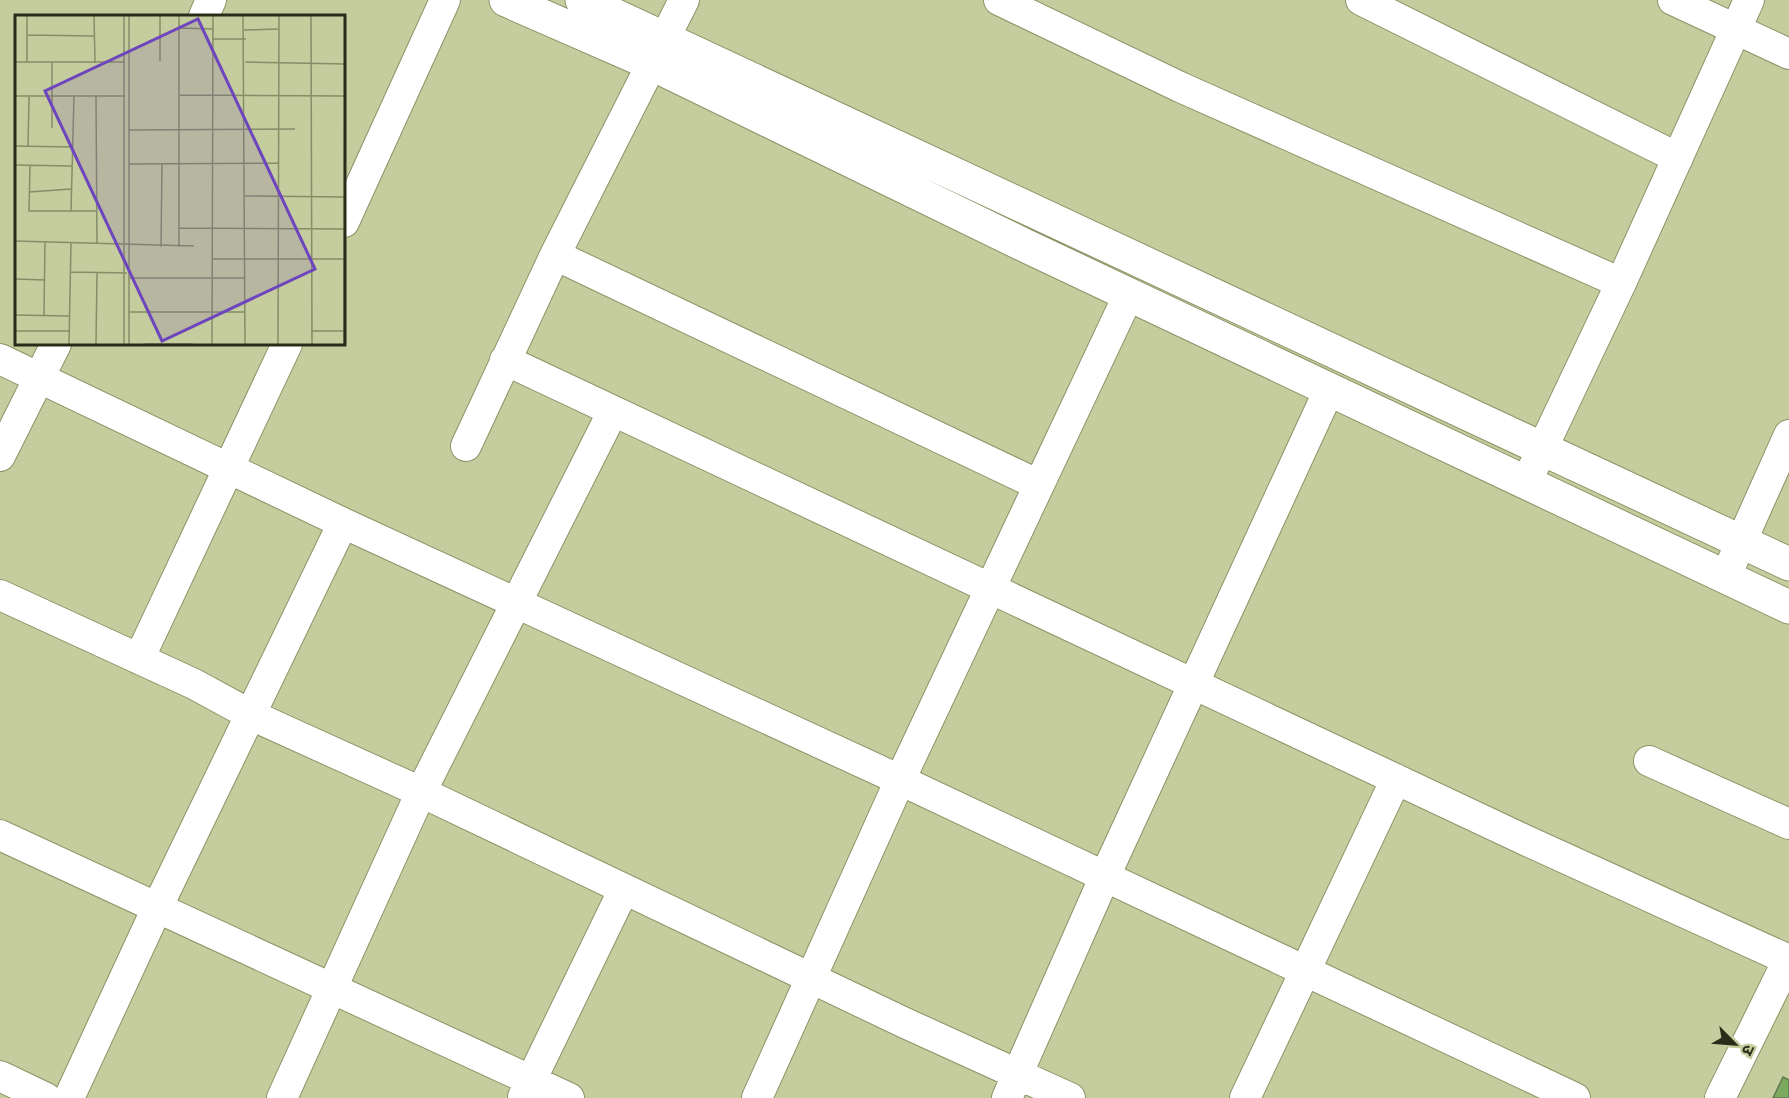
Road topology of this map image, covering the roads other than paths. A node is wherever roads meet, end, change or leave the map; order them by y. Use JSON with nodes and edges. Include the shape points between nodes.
{"nodes":[{"id":1,"x":211,"y":0,"type":"edge"},
{"id":2,"x":446,"y":0,"type":"edge"},
{"id":3,"x":506,"y":0,"type":"edge"},
{"id":4,"x":582,"y":0,"type":"edge"},
{"id":5,"x":684,"y":0,"type":"edge"},
{"id":6,"x":999,"y":0,"type":"edge"},
{"id":7,"x":1673,"y":0,"type":"edge"},
{"id":8,"x":1749,"y":0,"type":"edge"},
{"id":9,"x":1378,"y":4,"type":"edge"},
{"id":10,"x":204,"y":15,"type":"edge"},
{"id":11,"x":1736,"y":30,"type":"junction"},
{"id":12,"x":658,"y":51,"type":"junction"},
{"id":13,"x":1789,"y":54,"type":"edge"},
{"id":14,"x":1678,"y":158,"type":"junction"},
{"id":15,"x":345,"y":220,"type":"edge"},
{"id":16,"x":555,"y":255,"type":"junction"},
{"id":17,"x":1621,"y":283,"type":"junction"},
{"id":18,"x":1129,"y":294,"type":"junction"},
{"id":19,"x":56,"y":345,"type":"edge"},
{"id":20,"x":288,"y":345,"type":"edge"},
{"id":21,"x":0,"y":359,"type":"edge"},
{"id":22,"x":505,"y":360,"type":"junction"},
{"id":23,"x":39,"y":378,"type":"junction"},
{"id":24,"x":1329,"y":390,"type":"junction"},
{"id":25,"x":613,"y":411,"type":"junction"},
{"id":26,"x":1789,"y":435,"type":"edge"},
{"id":27,"x":466,"y":446,"type":"dead end"},
{"id":28,"x":1542,"y":448,"type":"junction"},
{"id":29,"x":0,"y":456,"type":"edge"},
{"id":30,"x":230,"y":468,"type":"junction"},
{"id":31,"x":1526,"y":483,"type":"junction"},
{"id":32,"x":1039,"y":485,"type":"junction"},
{"id":33,"x":343,"y":523,"type":"junction"},
{"id":34,"x":1741,"y":541,"type":"junction"},
{"id":35,"x":1789,"y":564,"type":"edge"},
{"id":36,"x":1725,"y":578,"type":"junction"},
{"id":37,"x":991,"y":588,"type":"junction"},
{"id":38,"x":0,"y":595,"type":"edge"},
{"id":39,"x":519,"y":602,"type":"junction"},
{"id":40,"x":1789,"y":606,"type":"edge"},
{"id":41,"x":139,"y":659,"type":"junction"},
{"id":42,"x":1193,"y":683,"type":"junction"},
{"id":43,"x":251,"y":715,"type":"junction"},
{"id":44,"x":1649,"y":761,"type":"dead end"},
{"id":45,"x":1396,"y":779,"type":"junction"},
{"id":46,"x":900,"y":780,"type":"junction"},
{"id":47,"x":421,"y":792,"type":"junction"},
{"id":48,"x":1789,"y":824,"type":"edge"},
{"id":49,"x":0,"y":835,"type":"edge"},
{"id":50,"x":1106,"y":876,"type":"junction"},
{"id":51,"x":624,"y":889,"type":"junction"},
{"id":52,"x":157,"y":908,"type":"junction"},
{"id":53,"x":1789,"y":960,"type":"edge"},
{"id":54,"x":1306,"y":970,"type":"junction"},
{"id":55,"x":812,"y":979,"type":"junction"},
{"id":56,"x":331,"y":988,"type":"junction"},
{"id":57,"x":0,"y":1076,"type":"edge"},
{"id":58,"x":1013,"y":1086,"type":"edge"},
{"id":59,"x":526,"y":1089,"type":"edge"},
{"id":60,"x":46,"y":1098,"type":"edge"},
{"id":61,"x":69,"y":1098,"type":"edge"},
{"id":62,"x":282,"y":1098,"type":"edge"},
{"id":63,"x":569,"y":1098,"type":"edge"},
{"id":64,"x":757,"y":1098,"type":"edge"},
{"id":65,"x":1071,"y":1098,"type":"edge"},
{"id":66,"x":1245,"y":1098,"type":"edge"},
{"id":67,"x":1575,"y":1098,"type":"edge"},
{"id":68,"x":1720,"y":1098,"type":"edge"}],
"edges":[{"from":1,"to":10,"type":"street"},
{"from":2,"to":15,"type":"street"},
{"from":3,"to":12,"type":"street"},
{"from":4,"to":12,"type":"street"},
{"from":5,"to":12,"type":"street"},
{"from":6,"to":17,"type":"street","via":[[1180,87]]},
{"from":7,"to":11,"type":"street"},
{"from":8,"to":11,"type":"street"},
{"from":9,"to":14,"type":"street"},
{"from":11,"to":13,"type":"street"},
{"from":11,"to":14,"type":"street"},
{"from":12,"to":16,"type":"street"},
{"from":12,"to":18,"type":"street"},
{"from":12,"to":28,"type":"street"},
{"from":14,"to":17,"type":"street"},
{"from":16,"to":22,"type":"street"},
{"from":16,"to":32,"type":"street"},
{"from":17,"to":28,"type":"street"},
{"from":18,"to":24,"type":"street"},
{"from":18,"to":32,"type":"street"},
{"from":19,"to":23,"type":"street"},
{"from":20,"to":30,"type":"street"},
{"from":21,"to":23,"type":"street"},
{"from":22,"to":25,"type":"street"},
{"from":22,"to":27,"type":"street"},
{"from":23,"to":29,"type":"street"},
{"from":23,"to":30,"type":"street"},
{"from":24,"to":31,"type":"street"},
{"from":24,"to":42,"type":"street"},
{"from":25,"to":37,"type":"street"},
{"from":25,"to":39,"type":"street"},
{"from":26,"to":34,"type":"street"},
{"from":28,"to":31,"type":"street"},
{"from":28,"to":34,"type":"street"},
{"from":30,"to":33,"type":"street"},
{"from":30,"to":41,"type":"street"},
{"from":31,"to":36,"type":"street"},
{"from":32,"to":37,"type":"street"},
{"from":33,"to":39,"type":"street"},
{"from":33,"to":43,"type":"street"},
{"from":34,"to":35,"type":"street"},
{"from":34,"to":36,"type":"street"},
{"from":36,"to":40,"type":"street"},
{"from":37,"to":42,"type":"street"},
{"from":37,"to":46,"type":"street"},
{"from":38,"to":41,"type":"street"},
{"from":39,"to":46,"type":"street"},
{"from":39,"to":47,"type":"street"},
{"from":41,"to":43,"type":"street"},
{"from":42,"to":45,"type":"street"},
{"from":42,"to":50,"type":"street"},
{"from":43,"to":47,"type":"street"},
{"from":43,"to":52,"type":"street"},
{"from":44,"to":48,"type":"street"},
{"from":45,"to":53,"type":"street"},
{"from":45,"to":54,"type":"street"},
{"from":46,"to":50,"type":"street"},
{"from":46,"to":55,"type":"street"},
{"from":47,"to":51,"type":"street"},
{"from":47,"to":56,"type":"street"},
{"from":49,"to":52,"type":"street"},
{"from":50,"to":54,"type":"street"},
{"from":50,"to":58,"type":"street"},
{"from":51,"to":55,"type":"street"},
{"from":51,"to":59,"type":"street"},
{"from":52,"to":56,"type":"street"},
{"from":52,"to":61,"type":"street"},
{"from":53,"to":68,"type":"street"},
{"from":54,"to":66,"type":"street"},
{"from":54,"to":67,"type":"street"},
{"from":55,"to":58,"type":"street"},
{"from":55,"to":64,"type":"street"},
{"from":56,"to":59,"type":"street"},
{"from":56,"to":62,"type":"street"},
{"from":57,"to":60,"type":"street"},
{"from":58,"to":65,"type":"street"},
{"from":59,"to":63,"type":"street"}]}
